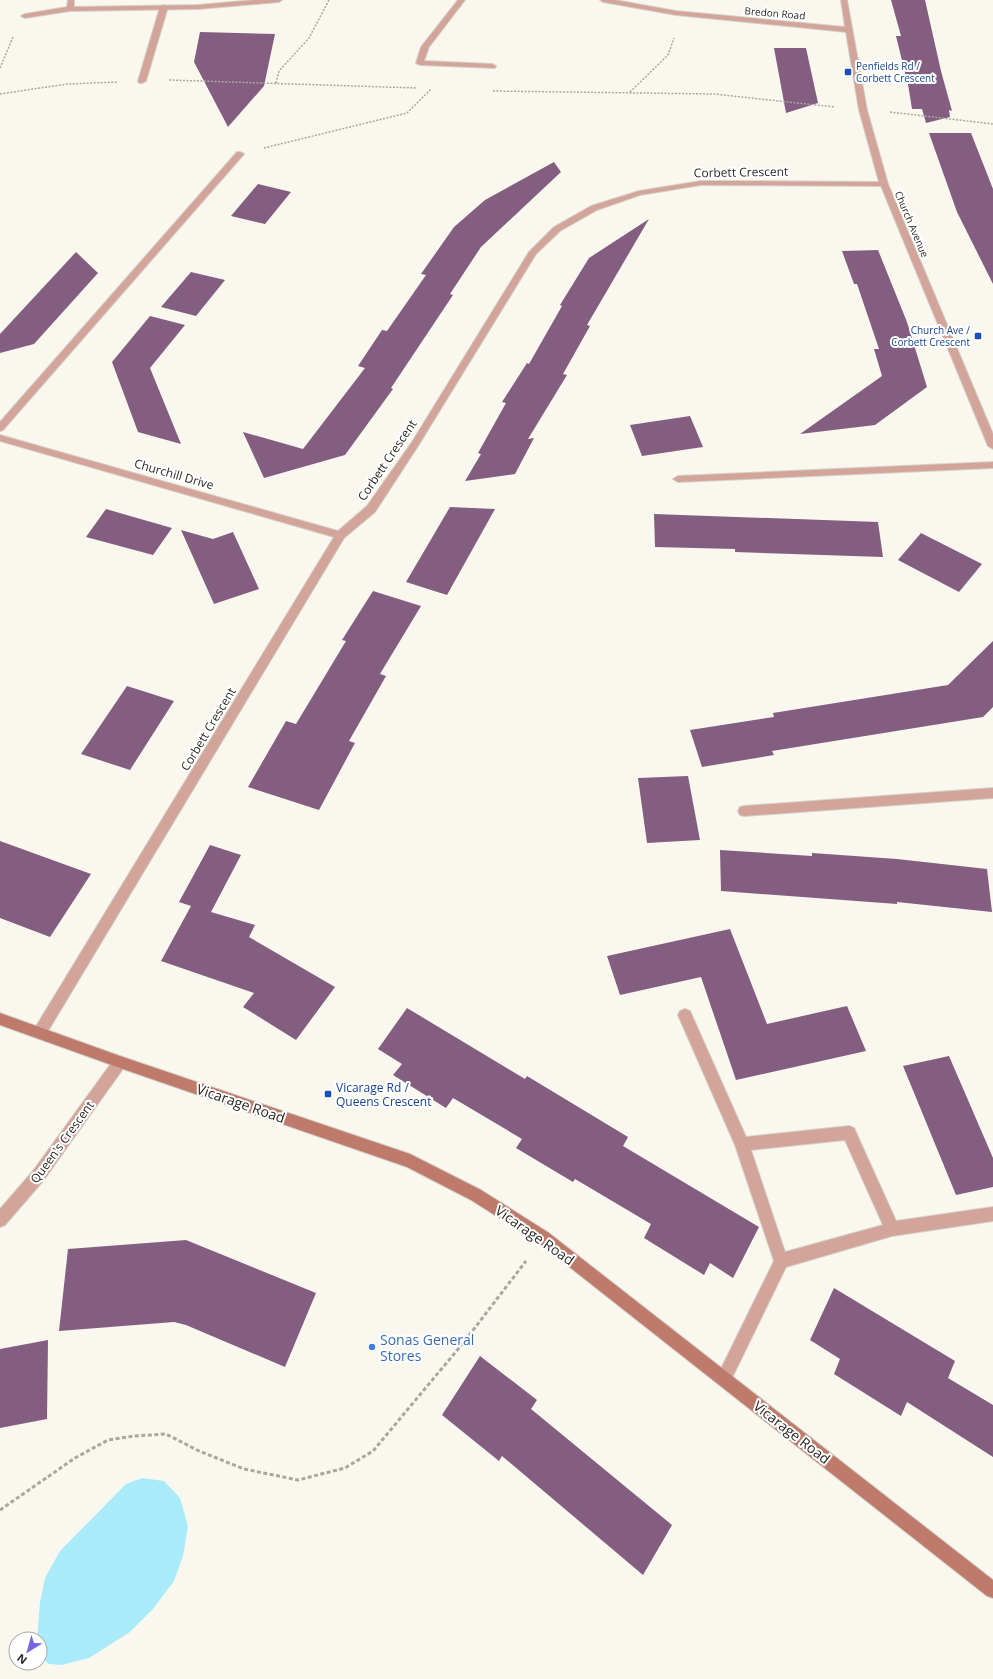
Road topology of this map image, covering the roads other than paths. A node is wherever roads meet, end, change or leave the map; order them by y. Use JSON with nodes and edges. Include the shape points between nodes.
{"nodes":[{"id":1,"x":70,"y":0,"type":"edge"},
{"id":2,"x":279,"y":0,"type":"edge"},
{"id":3,"x":462,"y":0,"type":"edge"},
{"id":4,"x":602,"y":0,"type":"edge"},
{"id":5,"x":844,"y":0,"type":"edge"},
{"id":6,"x":164,"y":7,"type":"junction"},
{"id":7,"x":70,"y":9,"type":"junction"},
{"id":8,"x":25,"y":16,"type":"road end"},
{"id":9,"x":850,"y":30,"type":"junction"},
{"id":10,"x":492,"y":66,"type":"dead end"},
{"id":11,"x":142,"y":81,"type":"dead end"},
{"id":12,"x":240,"y":154,"type":"road end"},
{"id":13,"x":884,"y":184,"type":"junction"},
{"id":14,"x":0,"y":428,"type":"edge"},
{"id":15,"x":989,"y":431,"type":"edge"},
{"id":16,"x":0,"y":438,"type":"edge"},
{"id":17,"x":993,"y":446,"type":"edge"},
{"id":18,"x":993,"y":465,"type":"edge"},
{"id":19,"x":678,"y":479,"type":"dead end"},
{"id":20,"x":340,"y":535,"type":"junction"},
{"id":21,"x":993,"y":794,"type":"edge"},
{"id":22,"x":744,"y":811,"type":"dead end"},
{"id":23,"x":685,"y":1016,"type":"dead end"},
{"id":24,"x":0,"y":1019,"type":"edge"},
{"id":25,"x":40,"y":1032,"type":"junction"},
{"id":26,"x":120,"y":1062,"type":"junction"},
{"id":27,"x":742,"y":1144,"type":"junction"},
{"id":28,"x":993,"y":1214,"type":"edge"},
{"id":29,"x":0,"y":1220,"type":"edge"},
{"id":30,"x":892,"y":1229,"type":"junction"},
{"id":31,"x":781,"y":1261,"type":"junction"},
{"id":32,"x":724,"y":1379,"type":"junction"},
{"id":33,"x":993,"y":1590,"type":"edge"}],
"edges":[{"from":1,"to":7,"type":"street"},
{"from":2,"to":6,"type":"street"},
{"from":3,"to":10,"type":"street","via":[[425,47],[420,63]]},
{"from":4,"to":9,"type":"street","name":"Bredon Road","via":[[676,13]]},
{"from":5,"to":9,"type":"street","name":"Church Avenue"},
{"from":6,"to":7,"type":"street"},
{"from":6,"to":11,"type":"street"},
{"from":7,"to":8,"type":"street"},
{"from":9,"to":13,"type":"street","name":"Church Avenue","via":[[863,110]]},
{"from":12,"to":14,"type":"street"},
{"from":13,"to":15,"type":"street","name":"Church Avenue"},
{"from":13,"to":20,"type":"street","name":"Corbett Crescent","via":[[701,183],[639,193],[594,208],[557,229],[533,252],[415,444],[371,509]]},
{"from":15,"to":17,"type":"street","name":"Church Avenue"},
{"from":16,"to":20,"type":"street","name":"Churchill Drive"},
{"from":18,"to":19,"type":"street"},
{"from":20,"to":25,"type":"street","name":"Corbett Crescent"},
{"from":21,"to":22,"type":"street"},
{"from":23,"to":27,"type":"street"},
{"from":24,"to":25,"type":"street","name":"Vicarage Road"},
{"from":25,"to":26,"type":"street","name":"Vicarage Road"},
{"from":26,"to":29,"type":"street","name":"Queen's Crescent","via":[[38,1176]]},
{"from":26,"to":32,"type":"street","name":"Vicarage Road","via":[[410,1161],[476,1195],[544,1238]]},
{"from":27,"to":30,"type":"street","via":[[849,1133]]},
{"from":27,"to":31,"type":"street"},
{"from":28,"to":30,"type":"street"},
{"from":30,"to":31,"type":"street"},
{"from":31,"to":32,"type":"street"},
{"from":32,"to":33,"type":"street","name":"Vicarage Road"}]}
